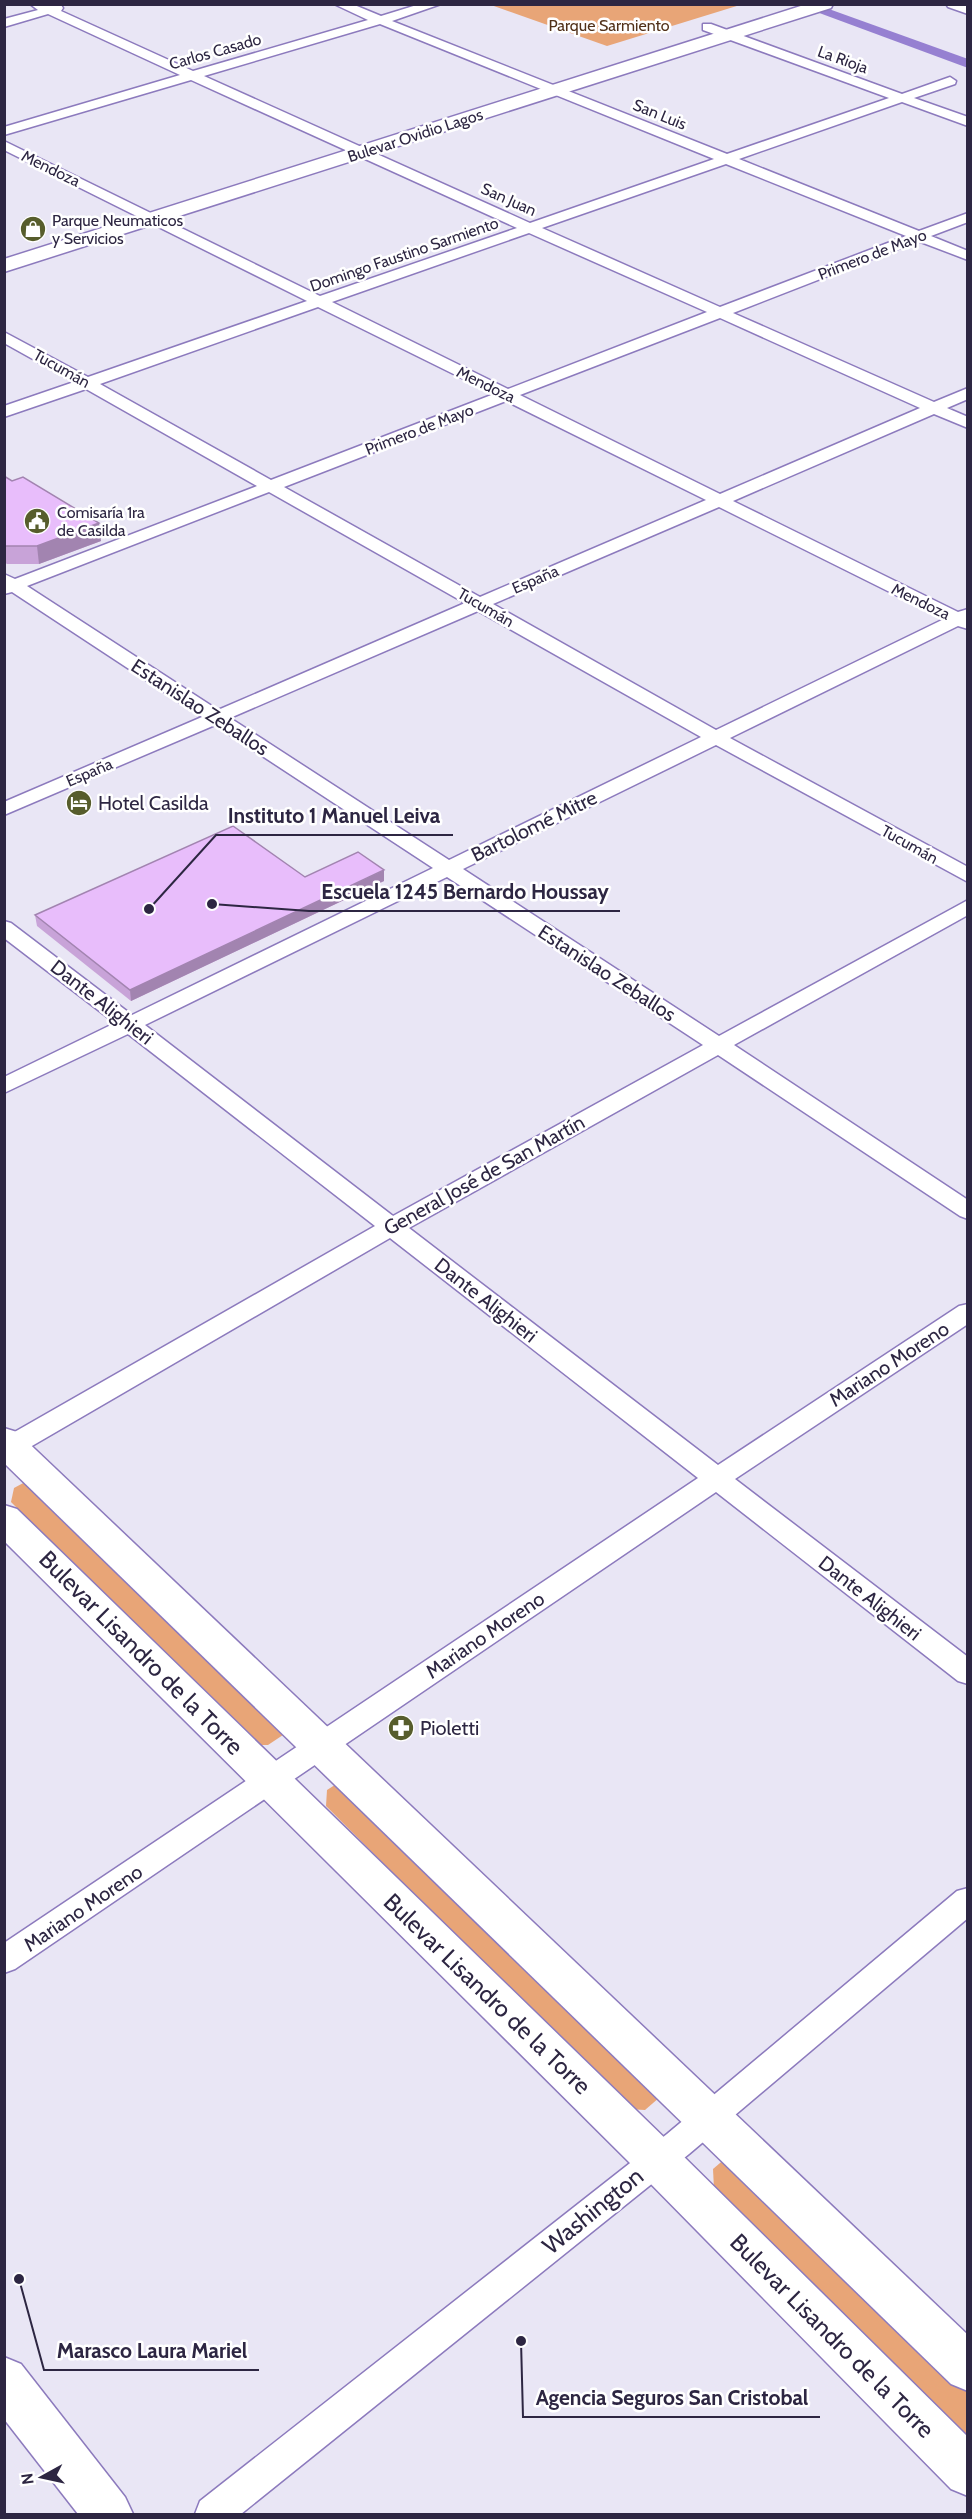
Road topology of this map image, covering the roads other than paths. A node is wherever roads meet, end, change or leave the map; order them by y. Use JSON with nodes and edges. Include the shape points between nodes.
{"nodes":[{"id":1,"x":72,"y":4,"type":"edge"},
{"id":2,"x":340,"y":4,"type":"edge"},
{"id":3,"x":435,"y":4,"type":"edge"},
{"id":4,"x":825,"y":4,"type":"edge"},
{"id":5,"x":952,"y":4,"type":"edge"},
{"id":6,"x":43,"y":7,"type":"edge"},
{"id":7,"x":781,"y":9,"type":"edge"},
{"id":8,"x":968,"y":10,"type":"edge"},
{"id":9,"x":380,"y":21,"type":"junction"},
{"id":10,"x":4,"y":22,"type":"edge"},
{"id":11,"x":707,"y":27,"type":"junction"},
{"id":12,"x":729,"y":35,"type":"junction"},
{"id":13,"x":194,"y":75,"type":"junction"},
{"id":14,"x":535,"y":81,"type":"junction"},
{"id":15,"x":950,"y":81,"type":"dead end"},
{"id":16,"x":556,"y":90,"type":"junction"},
{"id":17,"x":902,"y":98,"type":"junction"},
{"id":18,"x":968,"y":122,"type":"edge"},
{"id":19,"x":4,"y":131,"type":"edge"},
{"id":20,"x":341,"y":144,"type":"junction"},
{"id":21,"x":4,"y":145,"type":"edge"},
{"id":22,"x":361,"y":153,"type":"junction"},
{"id":23,"x":727,"y":159,"type":"junction"},
{"id":24,"x":134,"y":208,"type":"junction"},
{"id":25,"x":968,"y":217,"type":"edge"},
{"id":26,"x":154,"y":219,"type":"junction"},
{"id":27,"x":531,"y":228,"type":"junction"},
{"id":28,"x":918,"y":236,"type":"junction"},
{"id":29,"x":4,"y":249,"type":"edge"},
{"id":30,"x":968,"y":256,"type":"edge"},
{"id":31,"x":4,"y":266,"type":"edge"},
{"id":32,"x":321,"y":302,"type":"junction"},
{"id":33,"x":720,"y":313,"type":"junction"},
{"id":34,"x":4,"y":336,"type":"edge"},
{"id":35,"x":88,"y":382,"type":"junction"},
{"id":36,"x":968,"y":393,"type":"edge"},
{"id":37,"x":508,"y":395,"type":"junction"},
{"id":38,"x":934,"y":408,"type":"junction"},
{"id":39,"x":4,"y":412,"type":"edge"},
{"id":40,"x":968,"y":423,"type":"edge"},
{"id":41,"x":271,"y":485,"type":"junction"},
{"id":42,"x":719,"y":500,"type":"junction"},
{"id":43,"x":8,"y":585,"type":"edge"},
{"id":44,"x":479,"y":603,"type":"junction"},
{"id":45,"x":964,"y":619,"type":"edge"},
{"id":46,"x":216,"y":717,"type":"junction"},
{"id":47,"x":715,"y":737,"type":"junction"},
{"id":48,"x":4,"y":809,"type":"edge"},
{"id":49,"x":448,"y":868,"type":"junction"},
{"id":50,"x":968,"y":876,"type":"edge"},
{"id":51,"x":968,"y":906,"type":"edge"},
{"id":52,"x":4,"y":927,"type":"edge"},
{"id":53,"x":130,"y":1024,"type":"junction"},
{"id":54,"x":717,"y":1044,"type":"junction"},
{"id":55,"x":4,"y":1086,"type":"edge"},
{"id":56,"x":968,"y":1211,"type":"edge"},
{"id":57,"x":392,"y":1227,"type":"junction"},
{"id":58,"x":968,"y":1312,"type":"edge"},
{"id":59,"x":7,"y":1446,"type":"edge"},
{"id":60,"x":715,"y":1478,"type":"junction"},
{"id":61,"x":4,"y":1518,"type":"edge"},
{"id":62,"x":968,"y":1673,"type":"edge"},
{"id":63,"x":323,"y":1747,"type":"junction"},
{"id":64,"x":271,"y":1782,"type":"junction"},
{"id":65,"x":968,"y":1900,"type":"edge"},
{"id":66,"x":4,"y":1960,"type":"edge"},
{"id":67,"x":709,"y":2119,"type":"junction"},
{"id":68,"x":657,"y":2160,"type":"junction"},
{"id":69,"x":968,"y":2368,"type":"edge"},
{"id":70,"x":4,"y":2380,"type":"edge"},
{"id":71,"x":968,"y":2472,"type":"edge"},
{"id":72,"x":108,"y":2514,"type":"edge"},
{"id":73,"x":213,"y":2514,"type":"edge"}],
"edges":[{"from":1,"to":6,"type":"street"},
{"from":2,"to":9,"type":"street","name":"San Luis"},
{"from":3,"to":9,"type":"street","name":"Carlos Casado"},
{"from":4,"to":7,"type":"main road","name":"Bulevar Ovidio Lagos"},
{"from":5,"to":8,"type":"street"},
{"from":6,"to":10,"type":"street"},
{"from":6,"to":13,"type":"street","name":"San Juan"},
{"from":7,"to":11,"type":"main road","name":"Bulevar Ovidio Lagos"},
{"from":7,"to":12,"type":"main road","name":"Bulevar Ovidio Lagos"},
{"from":9,"to":13,"type":"street","name":"Carlos Casado"},
{"from":9,"to":14,"type":"street","name":"San Luis"},
{"from":11,"to":12,"type":"street","name":"La Rioja"},
{"from":11,"to":14,"type":"main road","name":"Bulevar Ovidio Lagos"},
{"from":12,"to":16,"type":"main road","name":"Bulevar Ovidio Lagos"},
{"from":12,"to":17,"type":"street","name":"La Rioja"},
{"from":13,"to":19,"type":"street","name":"Carlos Casado"},
{"from":13,"to":20,"type":"street","name":"San Juan"},
{"from":14,"to":16,"type":"street","name":"San Luis"},
{"from":14,"to":20,"type":"main road","name":"Bulevar Ovidio Lagos"},
{"from":15,"to":17,"type":"street","name":"Domingo Faustino Sarmiento"},
{"from":16,"to":22,"type":"main road","name":"Bulevar Ovidio Lagos"},
{"from":16,"to":23,"type":"street","name":"San Luis"},
{"from":17,"to":18,"type":"street","name":"La Rioja"},
{"from":17,"to":23,"type":"street","name":"Domingo Faustino Sarmiento"},
{"from":20,"to":22,"type":"street","name":"San Juan"},
{"from":20,"to":24,"type":"main road","name":"Bulevar Ovidio Lagos"},
{"from":21,"to":24,"type":"street","name":"Mendoza"},
{"from":22,"to":26,"type":"main road","name":"Bulevar Ovidio Lagos"},
{"from":22,"to":27,"type":"street","name":"San Juan"},
{"from":23,"to":27,"type":"street","name":"Domingo Faustino Sarmiento"},
{"from":23,"to":28,"type":"street","name":"San Luis"},
{"from":24,"to":26,"type":"street","name":"Mendoza"},
{"from":24,"to":29,"type":"main road","name":"Bulevar Ovidio Lagos"},
{"from":25,"to":28,"type":"street","name":"Primero de Mayo"},
{"from":26,"to":31,"type":"main road","name":"Bulevar Ovidio Lagos"},
{"from":26,"to":32,"type":"street","name":"Mendoza"},
{"from":27,"to":32,"type":"street","name":"Domingo Faustino Sarmiento"},
{"from":27,"to":33,"type":"street","name":"San Juan"},
{"from":28,"to":30,"type":"street","name":"San Luis"},
{"from":28,"to":33,"type":"street","name":"Primero de Mayo"},
{"from":32,"to":35,"type":"street","name":"Domingo Faustino Sarmiento"},
{"from":32,"to":37,"type":"street","name":"Mendoza"},
{"from":33,"to":37,"type":"street","name":"Primero de Mayo"},
{"from":33,"to":38,"type":"street","name":"San Juan"},
{"from":34,"to":35,"type":"street","name":"Tucumán"},
{"from":35,"to":39,"type":"street","name":"Domingo Faustino Sarmiento"},
{"from":35,"to":41,"type":"street","name":"Tucumán"},
{"from":36,"to":38,"type":"street","name":"España"},
{"from":37,"to":41,"type":"street","name":"Primero de Mayo"},
{"from":37,"to":42,"type":"street","name":"Mendoza"},
{"from":38,"to":40,"type":"street","name":"San Juan"},
{"from":38,"to":42,"type":"street","name":"España"},
{"from":41,"to":43,"type":"street","name":"Primero de Mayo"},
{"from":41,"to":44,"type":"street","name":"Tucumán"},
{"from":42,"to":44,"type":"street","name":"España"},
{"from":42,"to":45,"type":"street","name":"Mendoza"},
{"from":43,"to":46,"type":"street","name":"Estanislao Zeballos"},
{"from":44,"to":46,"type":"street","name":"España"},
{"from":44,"to":47,"type":"street","name":"Tucumán"},
{"from":45,"to":47,"type":"street","name":"Bartolomé Mitre"},
{"from":46,"to":48,"type":"street","name":"España"},
{"from":46,"to":49,"type":"street","name":"Estanislao Zeballos"},
{"from":47,"to":49,"type":"street","name":"Bartolomé Mitre"},
{"from":47,"to":50,"type":"street","name":"Tucumán"},
{"from":49,"to":53,"type":"street","name":"Bartolomé Mitre"},
{"from":49,"to":54,"type":"street","name":"Estanislao Zeballos"},
{"from":51,"to":54,"type":"street","name":"General José de San Martín"},
{"from":52,"to":53,"type":"street","name":"Dante Alighieri"},
{"from":53,"to":55,"type":"street","name":"Bartolomé Mitre"},
{"from":53,"to":57,"type":"street","name":"Dante Alighieri"},
{"from":54,"to":56,"type":"street","name":"Estanislao Zeballos"},
{"from":54,"to":57,"type":"street","name":"General José de San Martín"},
{"from":57,"to":59,"type":"street","name":"General José de San Martín"},
{"from":57,"to":60,"type":"street","name":"Dante Alighieri"},
{"from":58,"to":60,"type":"street","name":"Mariano Moreno"},
{"from":59,"to":63,"type":"main road"},
{"from":60,"to":62,"type":"street","name":"Dante Alighieri"},
{"from":60,"to":63,"type":"street","name":"Mariano Moreno"},
{"from":61,"to":64,"type":"main road","name":"Bulevar Lisandro de la Torre"},
{"from":63,"to":64,"type":"street","name":"Mariano Moreno"},
{"from":63,"to":67,"type":"main road"},
{"from":64,"to":66,"type":"street","name":"Mariano Moreno"},
{"from":64,"to":68,"type":"main road","name":"Bulevar Lisandro de la Torre"},
{"from":65,"to":67,"type":"street","name":"Washington"},
{"from":67,"to":68,"type":"street","name":"Washington"},
{"from":67,"to":69,"type":"main road"},
{"from":68,"to":71,"type":"main road","name":"Bulevar Lisandro de la Torre"},
{"from":68,"to":73,"type":"street","name":"Washington"},
{"from":70,"to":72,"type":"main road"}]}
